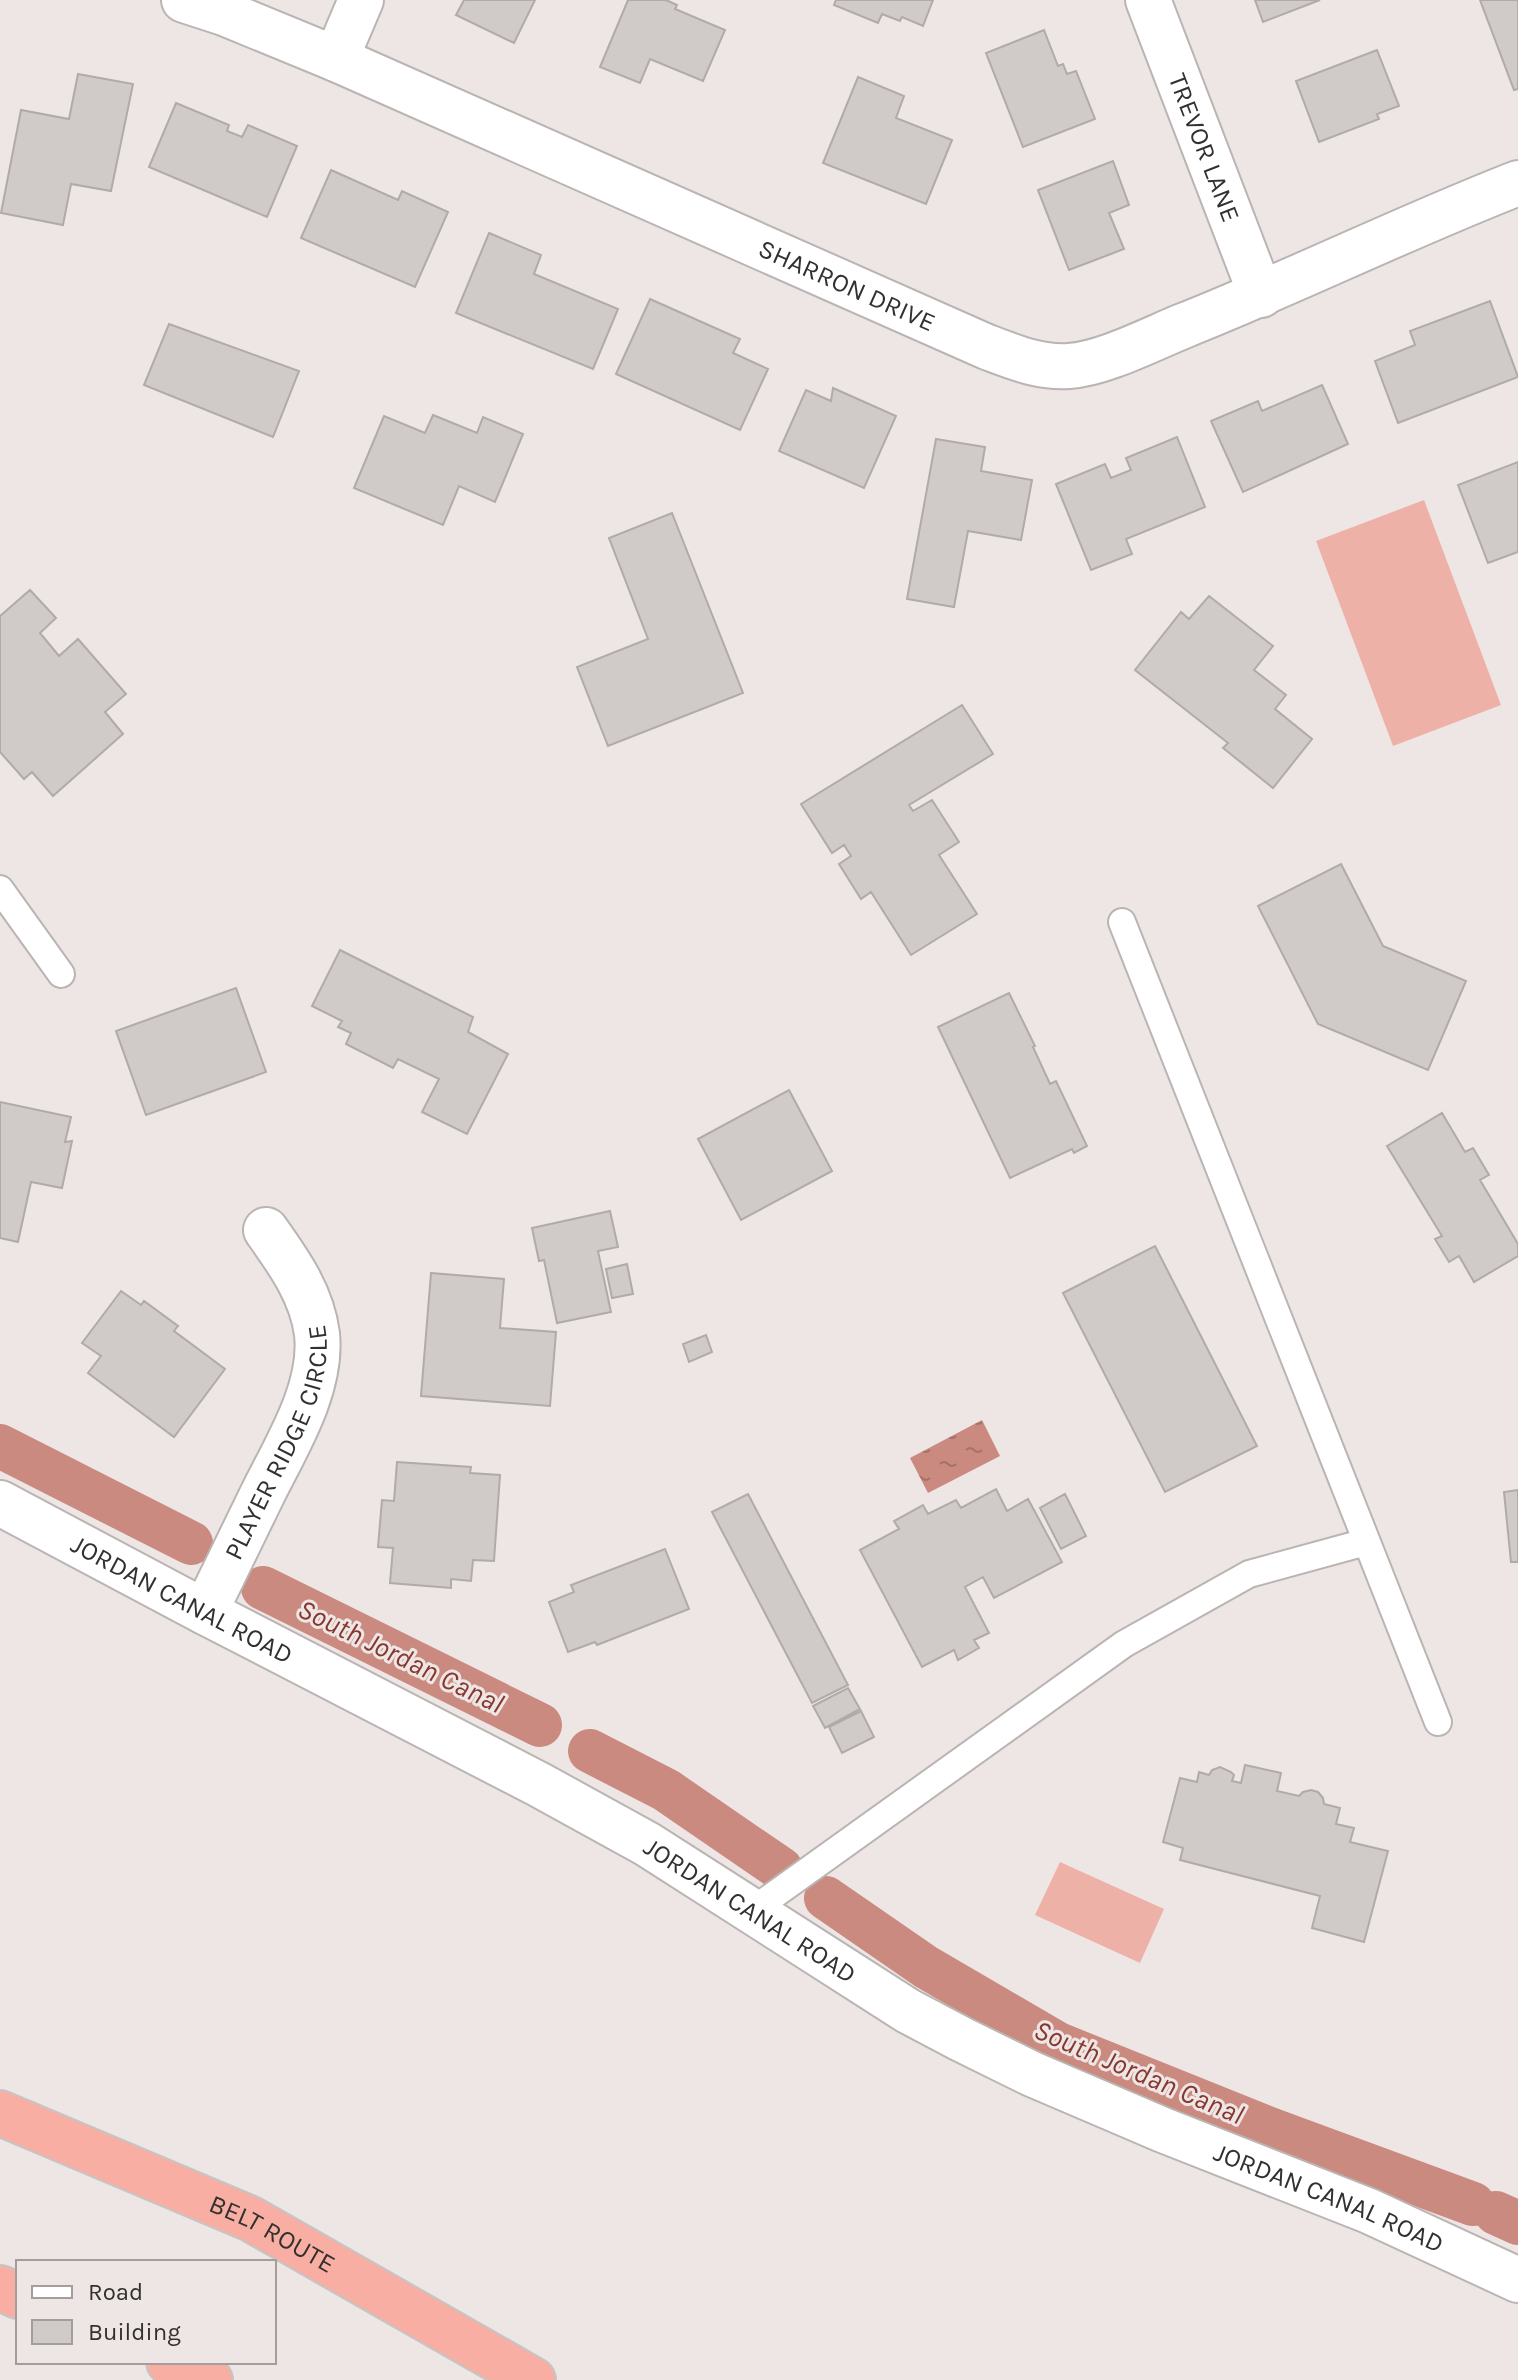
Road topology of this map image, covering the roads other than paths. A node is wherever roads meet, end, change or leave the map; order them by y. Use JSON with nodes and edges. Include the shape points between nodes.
{"nodes":[{"id":1,"x":184,"y":0,"type":"edge"},
{"id":2,"x":361,"y":0,"type":"edge"},
{"id":3,"x":1148,"y":0,"type":"edge"},
{"id":4,"x":336,"y":59,"type":"junction"},
{"id":5,"x":1518,"y":183,"type":"edge"},
{"id":6,"x":1261,"y":295,"type":"junction"},
{"id":7,"x":0,"y":889,"type":"edge"},
{"id":8,"x":1122,"y":922,"type":"dead end"},
{"id":9,"x":61,"y":974,"type":"dead end"},
{"id":10,"x":266,"y":1230,"type":"dead end"},
{"id":11,"x":0,"y":1503,"type":"edge"},
{"id":12,"x":1366,"y":1542,"type":"junction"},
{"id":13,"x":205,"y":1612,"type":"junction"},
{"id":14,"x":1438,"y":1722,"type":"dead end"},
{"id":15,"x":753,"y":1910,"type":"junction"},
{"id":16,"x":0,"y":2113,"type":"edge"},
{"id":17,"x":1518,"y":2280,"type":"edge"},
{"id":18,"x":174,"y":2364,"type":"edge"},
{"id":19,"x":210,"y":2380,"type":"edge"},
{"id":20,"x":533,"y":2380,"type":"edge"}],
"edges":[{"from":1,"to":4,"type":"street","name":"SHARRON DRIVE"},
{"from":2,"to":4,"type":"street"},
{"from":3,"to":6,"type":"street","name":"TREVOR LANE"},
{"from":4,"to":6,"type":"street","name":"SHARRON DRIVE","via":[[1022,361],[1071,366],[1094,360]]},
{"from":5,"to":6,"type":"street","name":"SHARRON DRIVE"},
{"from":7,"to":9,"type":"lane"},
{"from":8,"to":12,"type":"lane"},
{"from":10,"to":13,"type":"street","name":"PLAYER RIDGE CIRCLE","via":[[296,1273],[309,1303],[317,1334],[315,1367],[303,1412]]},
{"from":11,"to":13,"type":"street","name":"JORDAN CANAL ROAD"},
{"from":12,"to":14,"type":"lane"},
{"from":12,"to":15,"type":"lane","via":[[1249,1574],[1124,1644]]},
{"from":13,"to":15,"type":"street","name":"JORDAN CANAL ROAD","via":[[538,1784]]},
{"from":15,"to":17,"type":"street","name":"JORDAN CANAL ROAD","via":[[908,2011],[1018,2067],[1369,2211]]},
{"from":16,"to":20,"type":"highway","name":"BELT ROUTE","via":[[251,2219]]},
{"from":18,"to":19,"type":"highway"}]}
